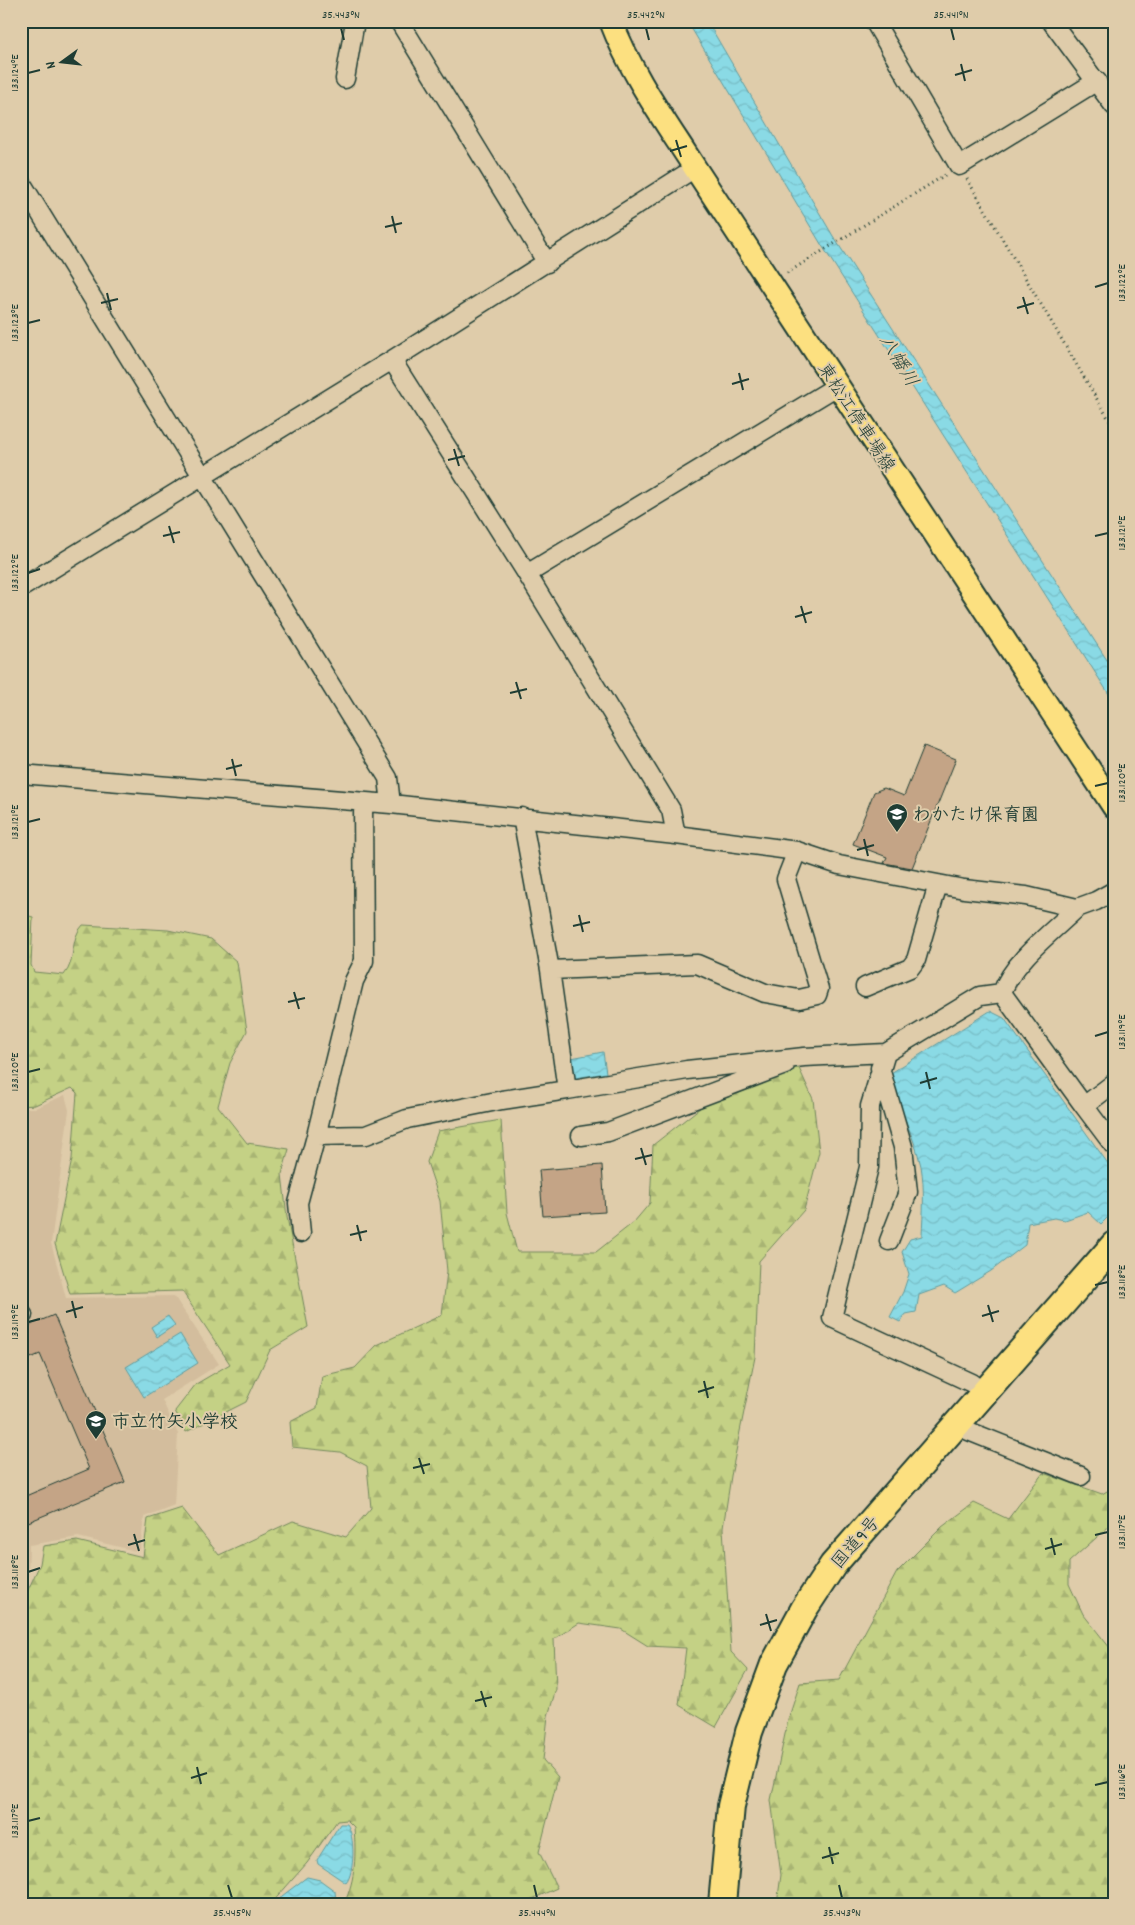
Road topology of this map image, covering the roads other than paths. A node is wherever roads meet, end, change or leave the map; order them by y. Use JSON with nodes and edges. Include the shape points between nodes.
{"nodes":[{"id":1,"x":355,"y":21,"type":"edge"},
{"id":2,"x":399,"y":21,"type":"edge"},
{"id":3,"x":611,"y":21,"type":"edge"},
{"id":4,"x":874,"y":21,"type":"edge"},
{"id":5,"x":1051,"y":21,"type":"edge"},
{"id":6,"x":345,"y":79,"type":"dead end"},
{"id":7,"x":1097,"y":81,"type":"junction"},
{"id":8,"x":1114,"y":106,"type":"edge"},
{"id":9,"x":695,"y":168,"type":"junction"},
{"id":10,"x":21,"y":182,"type":"edge"},
{"id":11,"x":547,"y":263,"type":"junction"},
{"id":12,"x":392,"y":360,"type":"junction"},
{"id":13,"x":837,"y":386,"type":"junction"},
{"id":14,"x":203,"y":476,"type":"junction"},
{"id":15,"x":527,"y":574,"type":"junction"},
{"id":16,"x":21,"y":588,"type":"edge"},
{"id":17,"x":21,"y":774,"type":"edge"},
{"id":18,"x":363,"y":802,"type":"junction"},
{"id":19,"x":391,"y":804,"type":"junction"},
{"id":20,"x":1114,"y":807,"type":"edge"},
{"id":21,"x":522,"y":817,"type":"junction"},
{"id":22,"x":676,"y":835,"type":"junction"},
{"id":23,"x":797,"y":851,"type":"junction"},
{"id":24,"x":938,"y":884,"type":"junction"},
{"id":25,"x":1114,"y":891,"type":"edge"},
{"id":26,"x":1077,"y":908,"type":"junction"},
{"id":27,"x":550,"y":970,"type":"junction"},
{"id":28,"x":865,"y":987,"type":"dead end"},
{"id":29,"x":1002,"y":994,"type":"junction"},
{"id":30,"x":804,"y":1056,"type":"junction"},
{"id":31,"x":883,"y":1060,"type":"junction"},
{"id":32,"x":1114,"y":1083,"type":"edge"},
{"id":33,"x":567,"y":1090,"type":"junction"},
{"id":34,"x":1084,"y":1106,"type":"junction"},
{"id":35,"x":316,"y":1136,"type":"junction"},
{"id":36,"x":581,"y":1136,"type":"dead end"},
{"id":37,"x":1114,"y":1146,"type":"edge"},
{"id":38,"x":301,"y":1233,"type":"dead end"},
{"id":39,"x":889,"y":1241,"type":"dead end"},
{"id":40,"x":1114,"y":1246,"type":"edge"},
{"id":41,"x":985,"y":1393,"type":"junction"},
{"id":42,"x":956,"y":1426,"type":"junction"},
{"id":43,"x":1081,"y":1476,"type":"dead end"},
{"id":44,"x":722,"y":1904,"type":"edge"}],
"edges":[{"from":1,"to":6,"type":"street"},
{"from":2,"to":11,"type":"street"},
{"from":3,"to":9,"type":"main road","name":"東松江停車場線","via":[[620,45]]},
{"from":4,"to":7,"type":"street","via":[[959,166]]},
{"from":5,"to":7,"type":"street"},
{"from":7,"to":8,"type":"street"},
{"from":9,"to":11,"type":"street"},
{"from":9,"to":13,"type":"main road","name":"東松江停車場線"},
{"from":10,"to":14,"type":"street"},
{"from":11,"to":12,"type":"street"},
{"from":12,"to":14,"type":"street"},
{"from":12,"to":15,"type":"street"},
{"from":13,"to":15,"type":"street"},
{"from":13,"to":20,"type":"main road","name":"東松江停車場線"},
{"from":14,"to":16,"type":"street"},
{"from":14,"to":19,"type":"street","via":[[388,778]]},
{"from":15,"to":22,"type":"street","via":[[671,810]]},
{"from":17,"to":18,"type":"street"},
{"from":18,"to":19,"type":"street"},
{"from":18,"to":35,"type":"street","via":[[364,961],[354,981]]},
{"from":19,"to":21,"type":"street"},
{"from":21,"to":22,"type":"street"},
{"from":21,"to":27,"type":"street"},
{"from":22,"to":23,"type":"street"},
{"from":23,"to":24,"type":"street","via":[[839,865]]},
{"from":23,"to":27,"type":"street","via":[[786,879],[819,989],[816,995],[800,999],[765,993],[697,964]]},
{"from":24,"to":26,"type":"street","via":[[1026,896]]},
{"from":24,"to":28,"type":"street","via":[[916,960],[910,968]]},
{"from":25,"to":26,"type":"street"},
{"from":26,"to":29,"type":"street","via":[[1006,980]]},
{"from":27,"to":33,"type":"street"},
{"from":29,"to":31,"type":"street","via":[[980,996]]},
{"from":29,"to":34,"type":"street"},
{"from":30,"to":31,"type":"street","via":[[874,1055]]},
{"from":30,"to":33,"type":"street","via":[[687,1070]]},
{"from":30,"to":36,"type":"street","via":[[634,1123],[608,1132]]},
{"from":31,"to":39,"type":"street","via":[[903,1147],[908,1192]]},
{"from":31,"to":41,"type":"street","via":[[870,1106],[869,1167],[832,1318],[972,1383]]},
{"from":32,"to":34,"type":"street"},
{"from":33,"to":35,"type":"street","via":[[407,1119],[366,1135]]},
{"from":34,"to":37,"type":"street"},
{"from":35,"to":38,"type":"street","via":[[298,1203]]},
{"from":40,"to":41,"type":"highway","name":"国道9号"},
{"from":41,"to":42,"type":"highway","name":"国道9号"},
{"from":42,"to":43,"type":"street"},
{"from":42,"to":44,"type":"highway","name":"国道9号","via":[[833,1565],[774,1664],[749,1732],[731,1806]]}]}
